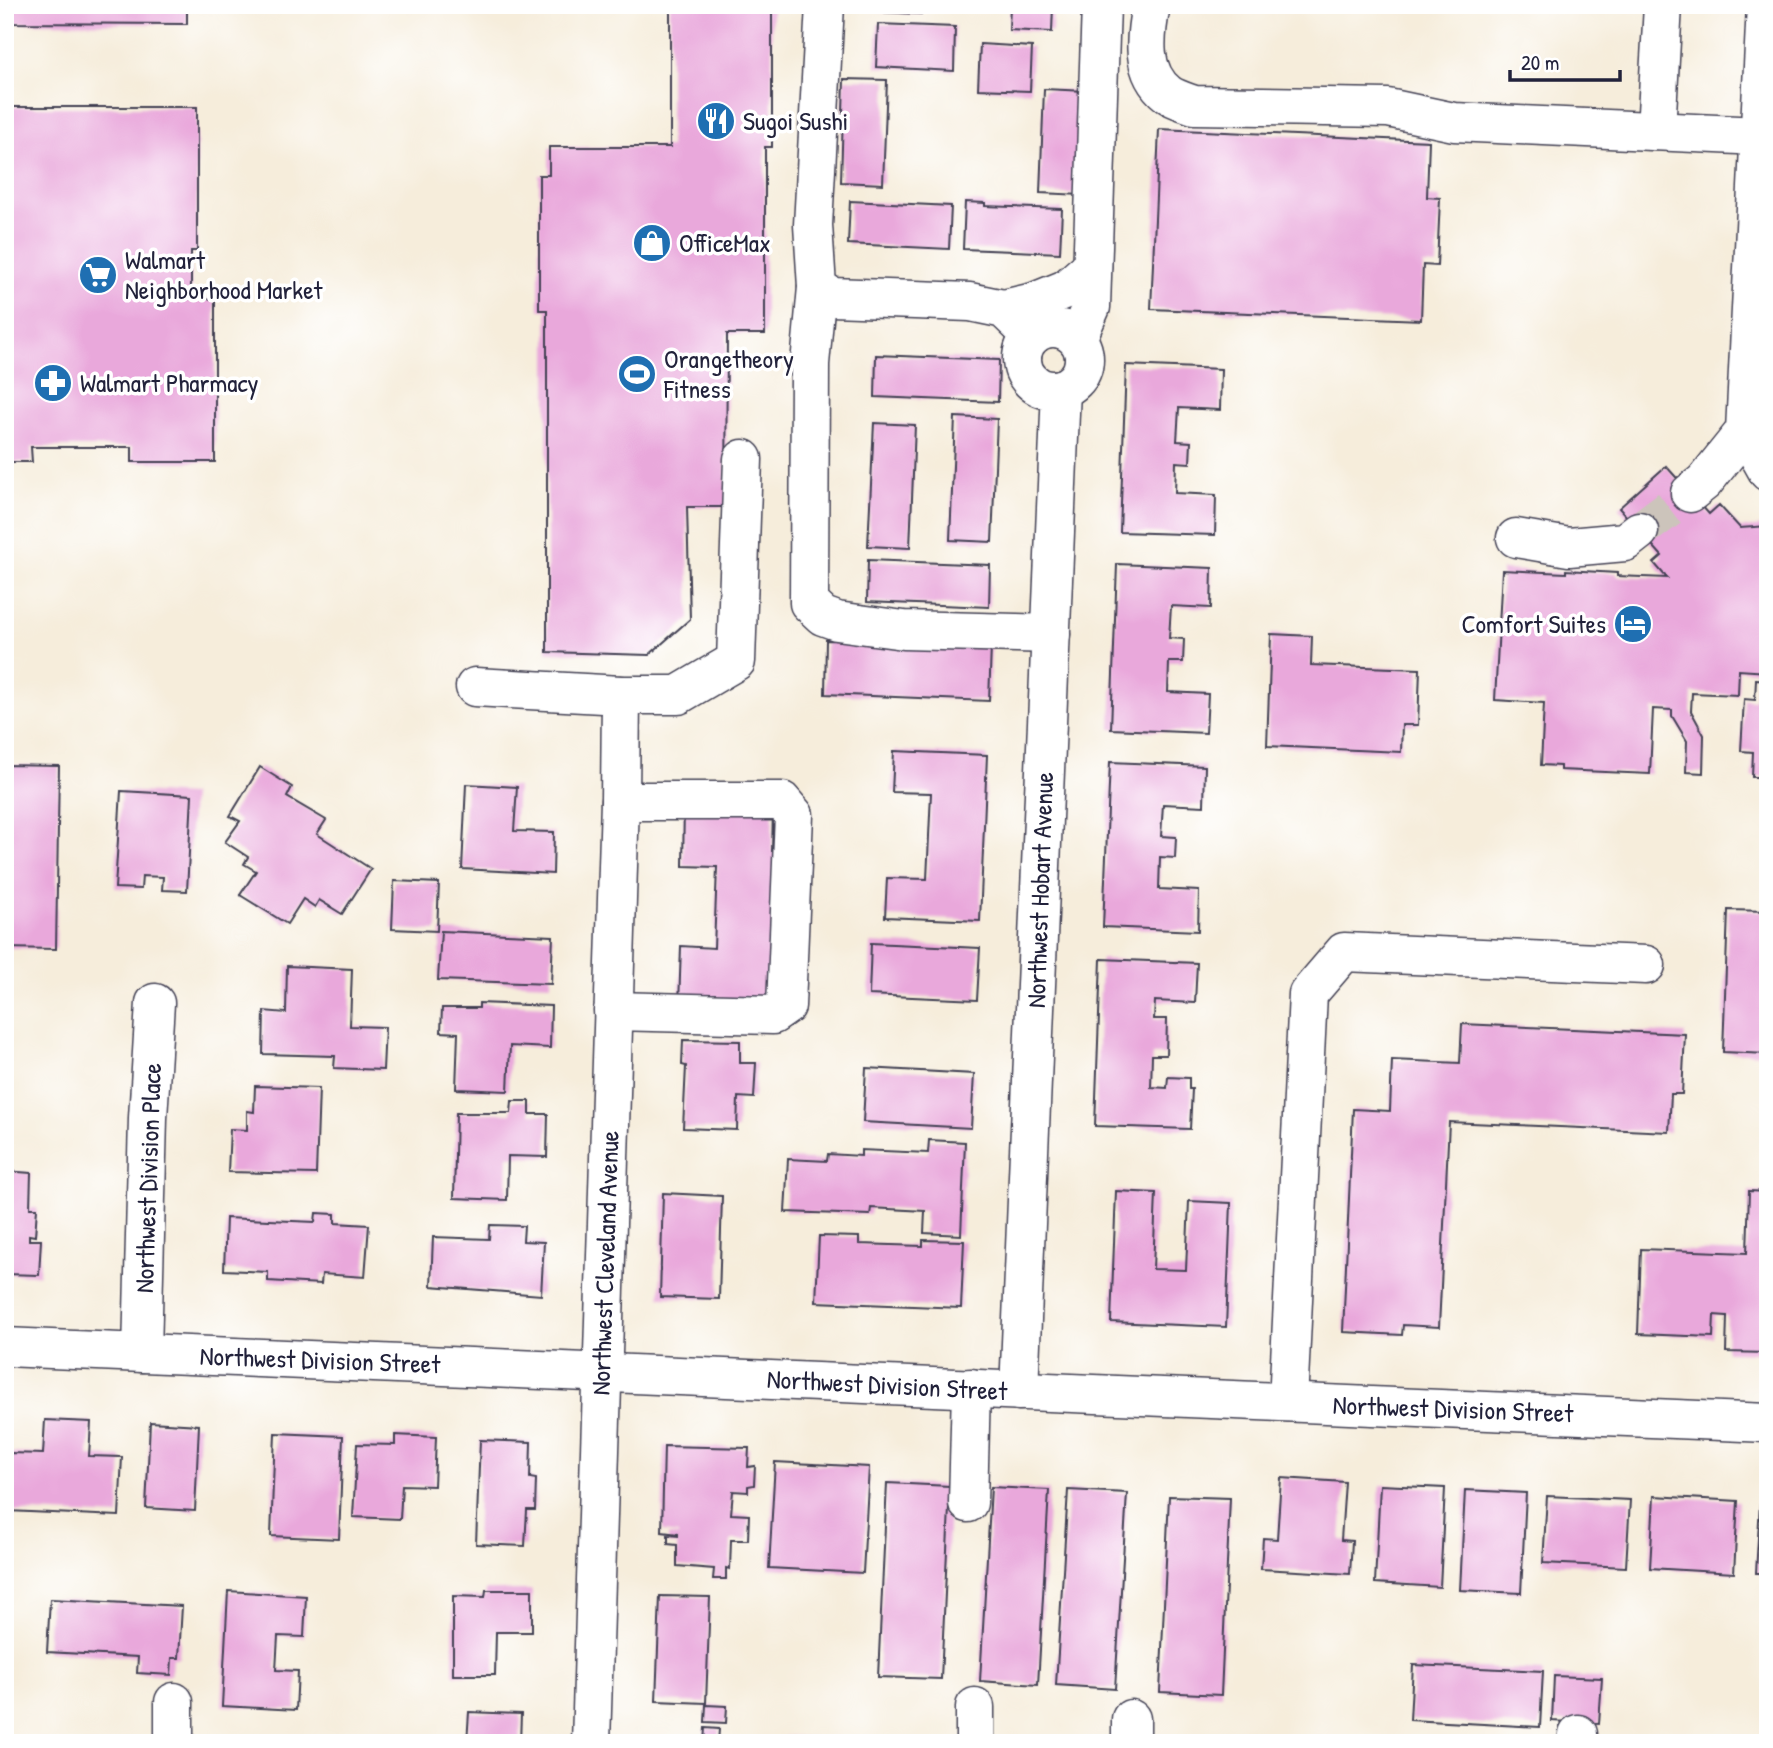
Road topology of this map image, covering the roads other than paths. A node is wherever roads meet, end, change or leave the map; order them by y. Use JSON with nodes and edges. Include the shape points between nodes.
{"nodes":[{"id":1,"x":825,"y":5,"type":"edge"},
{"id":2,"x":1101,"y":5,"type":"edge"},
{"id":3,"x":1151,"y":5,"type":"edge"},
{"id":4,"x":1663,"y":5,"type":"edge"},
{"id":5,"x":1766,"y":5,"type":"edge"},
{"id":6,"x":1656,"y":131,"type":"junction"},
{"id":7,"x":1759,"y":136,"type":"junction"},
{"id":8,"x":1092,"y":266,"type":"junction"},
{"id":9,"x":817,"y":286,"type":"junction"},
{"id":10,"x":1004,"y":309,"type":"junction"},
{"id":11,"x":1032,"y":337,"type":"junction"},
{"id":12,"x":1077,"y":339,"type":"junction"},
{"id":13,"x":1061,"y":389,"type":"junction"},
{"id":14,"x":1745,"y":430,"type":"junction"},
{"id":15,"x":743,"y":459,"type":"dead end"},
{"id":16,"x":1768,"y":472,"type":"edge"},
{"id":17,"x":1690,"y":493,"type":"tunnel mouth"},
{"id":18,"x":1639,"y":531,"type":"tunnel mouth"},
{"id":19,"x":1516,"y":538,"type":"dead end"},
{"id":20,"x":1051,"y":634,"type":"junction"},
{"id":21,"x":475,"y":687,"type":"dead end"},
{"id":22,"x":621,"y":695,"type":"junction"},
{"id":23,"x":620,"y":792,"type":"junction"},
{"id":24,"x":1646,"y":965,"type":"dead end"},
{"id":25,"x":155,"y":1003,"type":"dead end"},
{"id":26,"x":612,"y":1011,"type":"junction"},
{"id":27,"x":5,"y":1347,"type":"edge"},
{"id":28,"x":142,"y":1353,"type":"junction"},
{"id":29,"x":601,"y":1372,"type":"junction"},
{"id":30,"x":971,"y":1388,"type":"junction"},
{"id":31,"x":1019,"y":1391,"type":"junction"},
{"id":32,"x":1288,"y":1402,"type":"junction"},
{"id":33,"x":1768,"y":1423,"type":"edge"},
{"id":34,"x":968,"y":1503,"type":"dead end"},
{"id":35,"x":174,"y":1702,"type":"dead end"},
{"id":36,"x":174,"y":1743,"type":"edge"},
{"id":37,"x":591,"y":1743,"type":"edge"}],
"edges":[{"from":1,"to":9,"type":"street","via":[[813,225]]},
{"from":2,"to":8,"type":"street"},
{"from":3,"to":6,"type":"street","via":[[1145,50],[1152,76],[1169,95],[1194,105],[1388,108],[1454,122]]},
{"from":4,"to":6,"type":"street"},
{"from":5,"to":7,"type":"street"},
{"from":6,"to":7,"type":"street"},
{"from":7,"to":14,"type":"street"},
{"from":8,"to":10,"type":"street","via":[[1066,289]]},
{"from":8,"to":12,"type":"street","via":[[1091,307]]},
{"from":9,"to":10,"type":"street","via":[[832,297],[970,302]]},
{"from":9,"to":20,"type":"street","via":[[810,363],[809,603],[837,621],[904,630]]},
{"from":10,"to":11,"type":"street"},
{"from":11,"to":12,"type":"street","via":[[1050,328]]},
{"from":11,"to":13,"type":"street","via":[[1022,354],[1026,374],[1041,388]]},
{"from":12,"to":13,"type":"street","via":[[1083,369],[1071,385]]},
{"from":13,"to":20,"type":"street","name":"Northwest Hobart Avenue"},
{"from":14,"to":16,"type":"street"},
{"from":14,"to":17,"type":"street"},
{"from":15,"to":22,"type":"street","via":[[736,661],[678,695]]},
{"from":18,"to":19,"type":"street","via":[[1625,542],[1569,547]]},
{"from":20,"to":31,"type":"street","name":"Northwest Hobart Avenue"},
{"from":21,"to":22,"type":"street"},
{"from":22,"to":23,"type":"street","name":"Northwest Cleveland Avenue"},
{"from":23,"to":26,"type":"street","name":"Northwest Cleveland Avenue"},
{"from":23,"to":26,"type":"street","via":[[782,801],[794,815],[786,1006],[773,1015]]},
{"from":24,"to":32,"type":"street","via":[[1344,952],[1308,994]]},
{"from":25,"to":28,"type":"street","name":"Northwest Division Place"},
{"from":26,"to":29,"type":"street","name":"Northwest Cleveland Avenue"},
{"from":27,"to":28,"type":"street","name":"Northwest Division Street"},
{"from":28,"to":29,"type":"street","name":"Northwest Division Street"},
{"from":29,"to":30,"type":"street","name":"Northwest Division Street"},
{"from":29,"to":37,"type":"street","name":"Northwest Cleveland Avenue"},
{"from":30,"to":31,"type":"street","name":"Northwest Division Street"},
{"from":30,"to":34,"type":"street"},
{"from":31,"to":32,"type":"street","name":"Northwest Division Street"},
{"from":32,"to":33,"type":"street","name":"Northwest Division Street"},
{"from":35,"to":36,"type":"street"}]}
